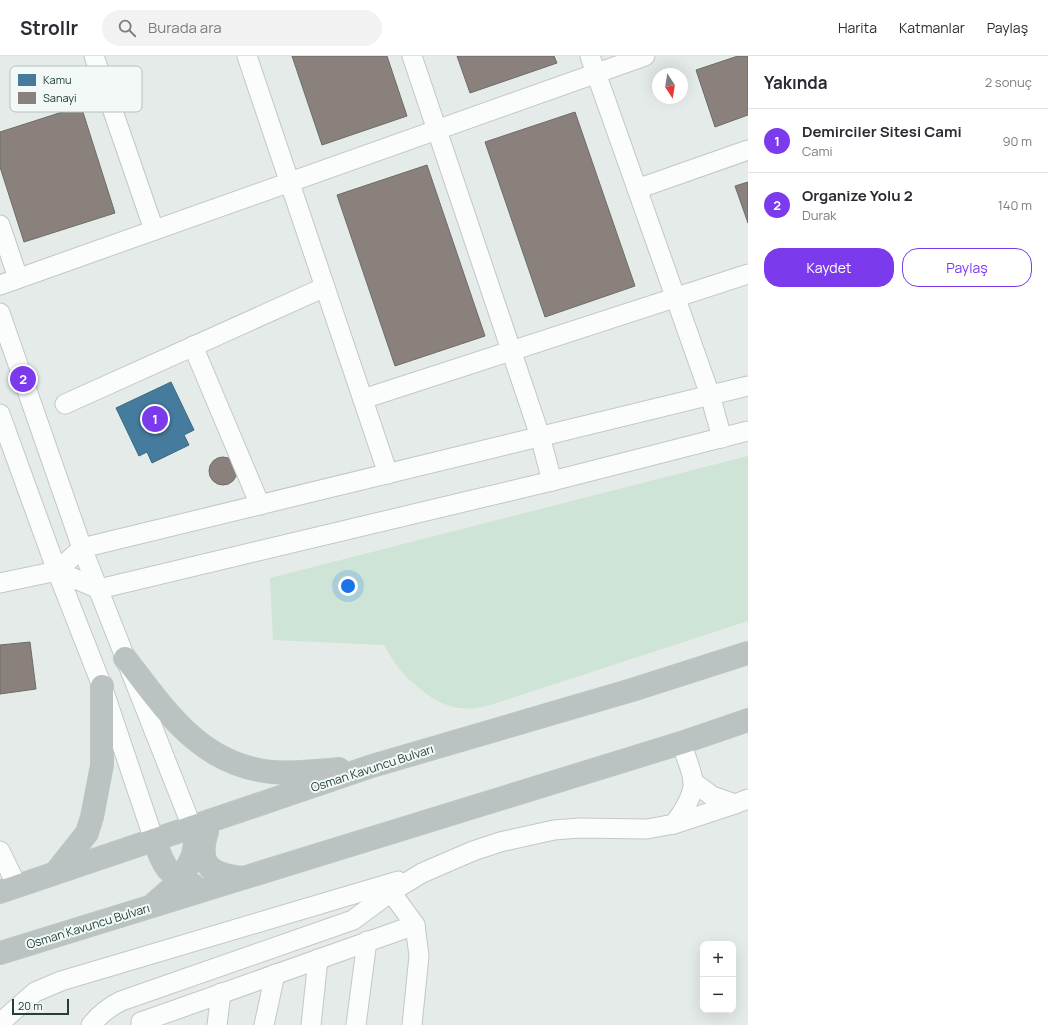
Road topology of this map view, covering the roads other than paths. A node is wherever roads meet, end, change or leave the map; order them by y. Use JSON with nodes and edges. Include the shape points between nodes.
{"nodes":[{"id":1,"x":94,"y":56,"type":"edge"},
{"id":2,"x":247,"y":56,"type":"edge"},
{"id":3,"x":412,"y":56,"type":"edge"},
{"id":4,"x":645,"y":56,"type":"edge"},
{"id":5,"x":593,"y":65,"type":"edge"},
{"id":6,"x":97,"y":66,"type":"edge"},
{"id":7,"x":113,"y":112,"type":"edge"},
{"id":8,"x":437,"y":130,"type":"junction"},
{"id":9,"x":748,"y":150,"type":"edge"},
{"id":10,"x":289,"y":182,"type":"junction"},
{"id":11,"x":637,"y":189,"type":"junction"},
{"id":12,"x":0,"y":225,"type":"edge"},
{"id":13,"x":154,"y":230,"type":"junction"},
{"id":14,"x":748,"y":274,"type":"edge"},
{"id":15,"x":18,"y":278,"type":"junction"},
{"id":16,"x":0,"y":285,"type":"edge"},
{"id":17,"x":325,"y":287,"type":"junction"},
{"id":18,"x":675,"y":298,"type":"junction"},
{"id":19,"x":0,"y":313,"type":"edge"},
{"id":20,"x":193,"y":346,"type":"junction"},
{"id":21,"x":511,"y":351,"type":"junction"},
{"id":22,"x":748,"y":386,"type":"edge"},
{"id":23,"x":710,"y":395,"type":"junction"},
{"id":24,"x":362,"y":399,"type":"junction"},
{"id":25,"x":65,"y":404,"type":"dead end"},
{"id":26,"x":0,"y":414,"type":"edge"},
{"id":27,"x":748,"y":431,"type":"edge"},
{"id":28,"x":540,"y":436,"type":"junction"},
{"id":29,"x":722,"y":438,"type":"junction"},
{"id":30,"x":388,"y":474,"type":"junction"},
{"id":31,"x":552,"y":481,"type":"junction"},
{"id":32,"x":260,"y":505,"type":"junction"},
{"id":33,"x":82,"y":548,"type":"junction"},
{"id":34,"x":57,"y":571,"type":"junction"},
{"id":35,"x":0,"y":583,"type":"edge"},
{"id":36,"x":99,"y":589,"type":"junction"},
{"id":37,"x":748,"y":653,"type":"edge"},
{"id":38,"x":125,"y":658,"type":"junction"},
{"id":39,"x":102,"y":686,"type":"junction"},
{"id":40,"x":748,"y":720,"type":"edge"},
{"id":41,"x":681,"y":742,"type":"junction"},
{"id":42,"x":372,"y":766,"type":"junction"},
{"id":43,"x":694,"y":782,"type":"junction"},
{"id":44,"x":742,"y":802,"type":"edge"},
{"id":45,"x":219,"y":818,"type":"junction"},
{"id":46,"x":674,"y":824,"type":"junction"},
{"id":47,"x":192,"y":827,"type":"junction"},
{"id":48,"x":154,"y":840,"type":"junction"},
{"id":49,"x":0,"y":851,"type":"edge"},
{"id":50,"x":56,"y":872,"type":"junction"},
{"id":51,"x":422,"y":873,"type":"junction"},
{"id":52,"x":244,"y":878,"type":"junction"},
{"id":53,"x":179,"y":879,"type":"junction"},
{"id":54,"x":9,"y":889,"type":"edge"},
{"id":55,"x":205,"y":890,"type":"junction"},
{"id":56,"x":391,"y":892,"type":"junction"},
{"id":57,"x":152,"y":907,"type":"junction"},
{"id":58,"x":414,"y":925,"type":"junction"},
{"id":59,"x":367,"y":942,"type":"junction"},
{"id":60,"x":0,"y":953,"type":"edge"},
{"id":61,"x":318,"y":959,"type":"junction"},
{"id":62,"x":275,"y":974,"type":"junction"},
{"id":63,"x":221,"y":993,"type":"junction"},
{"id":64,"x":0,"y":1023,"type":"edge"},
{"id":65,"x":91,"y":1025,"type":"edge"},
{"id":66,"x":141,"y":1025,"type":"edge"},
{"id":67,"x":218,"y":1025,"type":"edge"},
{"id":68,"x":264,"y":1025,"type":"edge"},
{"id":69,"x":311,"y":1025,"type":"edge"},
{"id":70,"x":356,"y":1025,"type":"edge"},
{"id":71,"x":412,"y":1025,"type":"edge"}],
"edges":[{"from":1,"to":6,"type":"street"},
{"from":2,"to":10,"type":"street"},
{"from":3,"to":8,"type":"street"},
{"from":4,"to":5,"type":"street"},
{"from":5,"to":8,"type":"street"},
{"from":5,"to":11,"type":"street"},
{"from":7,"to":13,"type":"street"},
{"from":8,"to":10,"type":"street"},
{"from":8,"to":21,"type":"street"},
{"from":9,"to":11,"type":"street"},
{"from":10,"to":13,"type":"street"},
{"from":10,"to":17,"type":"street"},
{"from":11,"to":18,"type":"street"},
{"from":12,"to":15,"type":"street"},
{"from":13,"to":15,"type":"street"},
{"from":14,"to":18,"type":"street"},
{"from":15,"to":16,"type":"street"},
{"from":17,"to":20,"type":"street"},
{"from":17,"to":24,"type":"street"},
{"from":18,"to":21,"type":"street"},
{"from":18,"to":23,"type":"street"},
{"from":19,"to":33,"type":"street"},
{"from":20,"to":25,"type":"street"},
{"from":20,"to":32,"type":"street"},
{"from":21,"to":24,"type":"street"},
{"from":21,"to":28,"type":"street"},
{"from":22,"to":23,"type":"street"},
{"from":23,"to":28,"type":"street"},
{"from":23,"to":29,"type":"street"},
{"from":24,"to":30,"type":"street"},
{"from":26,"to":34,"type":"street"},
{"from":27,"to":29,"type":"street"},
{"from":28,"to":30,"type":"street"},
{"from":28,"to":31,"type":"street"},
{"from":29,"to":31,"type":"street"},
{"from":30,"to":32,"type":"street"},
{"from":31,"to":36,"type":"street"},
{"from":32,"to":33,"type":"street"},
{"from":33,"to":34,"type":"street"},
{"from":33,"to":36,"type":"street"},
{"from":34,"to":35,"type":"street"},
{"from":34,"to":36,"type":"street"},
{"from":34,"to":39,"type":"street"},
{"from":36,"to":38,"type":"street"},
{"from":37,"to":42,"type":"highway","name":"Osman Kavuncu Bulvarı"},
{"from":38,"to":42,"type":"highway","via":[[184,731],[227,760],[254,770],[273,772]]},
{"from":38,"to":47,"type":"street"},
{"from":39,"to":48,"type":"street"},
{"from":39,"to":50,"type":"highway","via":[[102,765],[92,818],[87,833]]},
{"from":40,"to":41,"type":"highway","name":"Osman Kavuncu Bulvarı"},
{"from":41,"to":43,"type":"street"},
{"from":41,"to":52,"type":"highway","name":"Osman Kavuncu Bulvarı"},
{"from":42,"to":45,"type":"highway","name":"Osman Kavuncu Bulvarı"},
{"from":43,"to":44,"type":"street","via":[[723,801]]},
{"from":43,"to":46,"type":"street","via":[[686,808]]},
{"from":44,"to":46,"type":"street"},
{"from":45,"to":47,"type":"highway","name":"Osman Kavuncu Bulvarı"},
{"from":45,"to":52,"type":"highway","via":[[208,828],[204,855],[209,867],[219,874]]},
{"from":46,"to":51,"type":"street","via":[[647,829],[580,828],[527,835],[473,851]]},
{"from":47,"to":48,"type":"highway","name":"Osman Kavuncu Bulvarı"},
{"from":47,"to":53,"type":"highway","via":[[196,839],[192,855]]},
{"from":48,"to":50,"type":"highway","name":"Osman Kavuncu Bulvarı"},
{"from":48,"to":53,"type":"highway","via":[[161,860],[169,872]]},
{"from":49,"to":54,"type":"street"},
{"from":50,"to":54,"type":"highway","name":"Osman Kavuncu Bulvarı"},
{"from":51,"to":56,"type":"street"},
{"from":51,"to":64,"type":"street","via":[[61,981],[35,992]]},
{"from":52,"to":55,"type":"highway","name":"Osman Kavuncu Bulvarı"},
{"from":53,"to":55,"type":"highway"},
{"from":53,"to":57,"type":"highway"},
{"from":55,"to":57,"type":"highway","name":"Osman Kavuncu Bulvarı"},
{"from":56,"to":58,"type":"street"},
{"from":56,"to":65,"type":"street","via":[[353,920],[121,1001],[105,1011]]},
{"from":57,"to":60,"type":"highway","name":"Osman Kavuncu Bulvarı"},
{"from":58,"to":59,"type":"street"},
{"from":58,"to":71,"type":"street","via":[[419,956]]},
{"from":59,"to":61,"type":"street"},
{"from":59,"to":70,"type":"street"},
{"from":61,"to":62,"type":"street"},
{"from":61,"to":69,"type":"street"},
{"from":62,"to":63,"type":"street"},
{"from":62,"to":68,"type":"street"},
{"from":63,"to":66,"type":"street","via":[[141,1022]]},
{"from":63,"to":67,"type":"street"}]}
